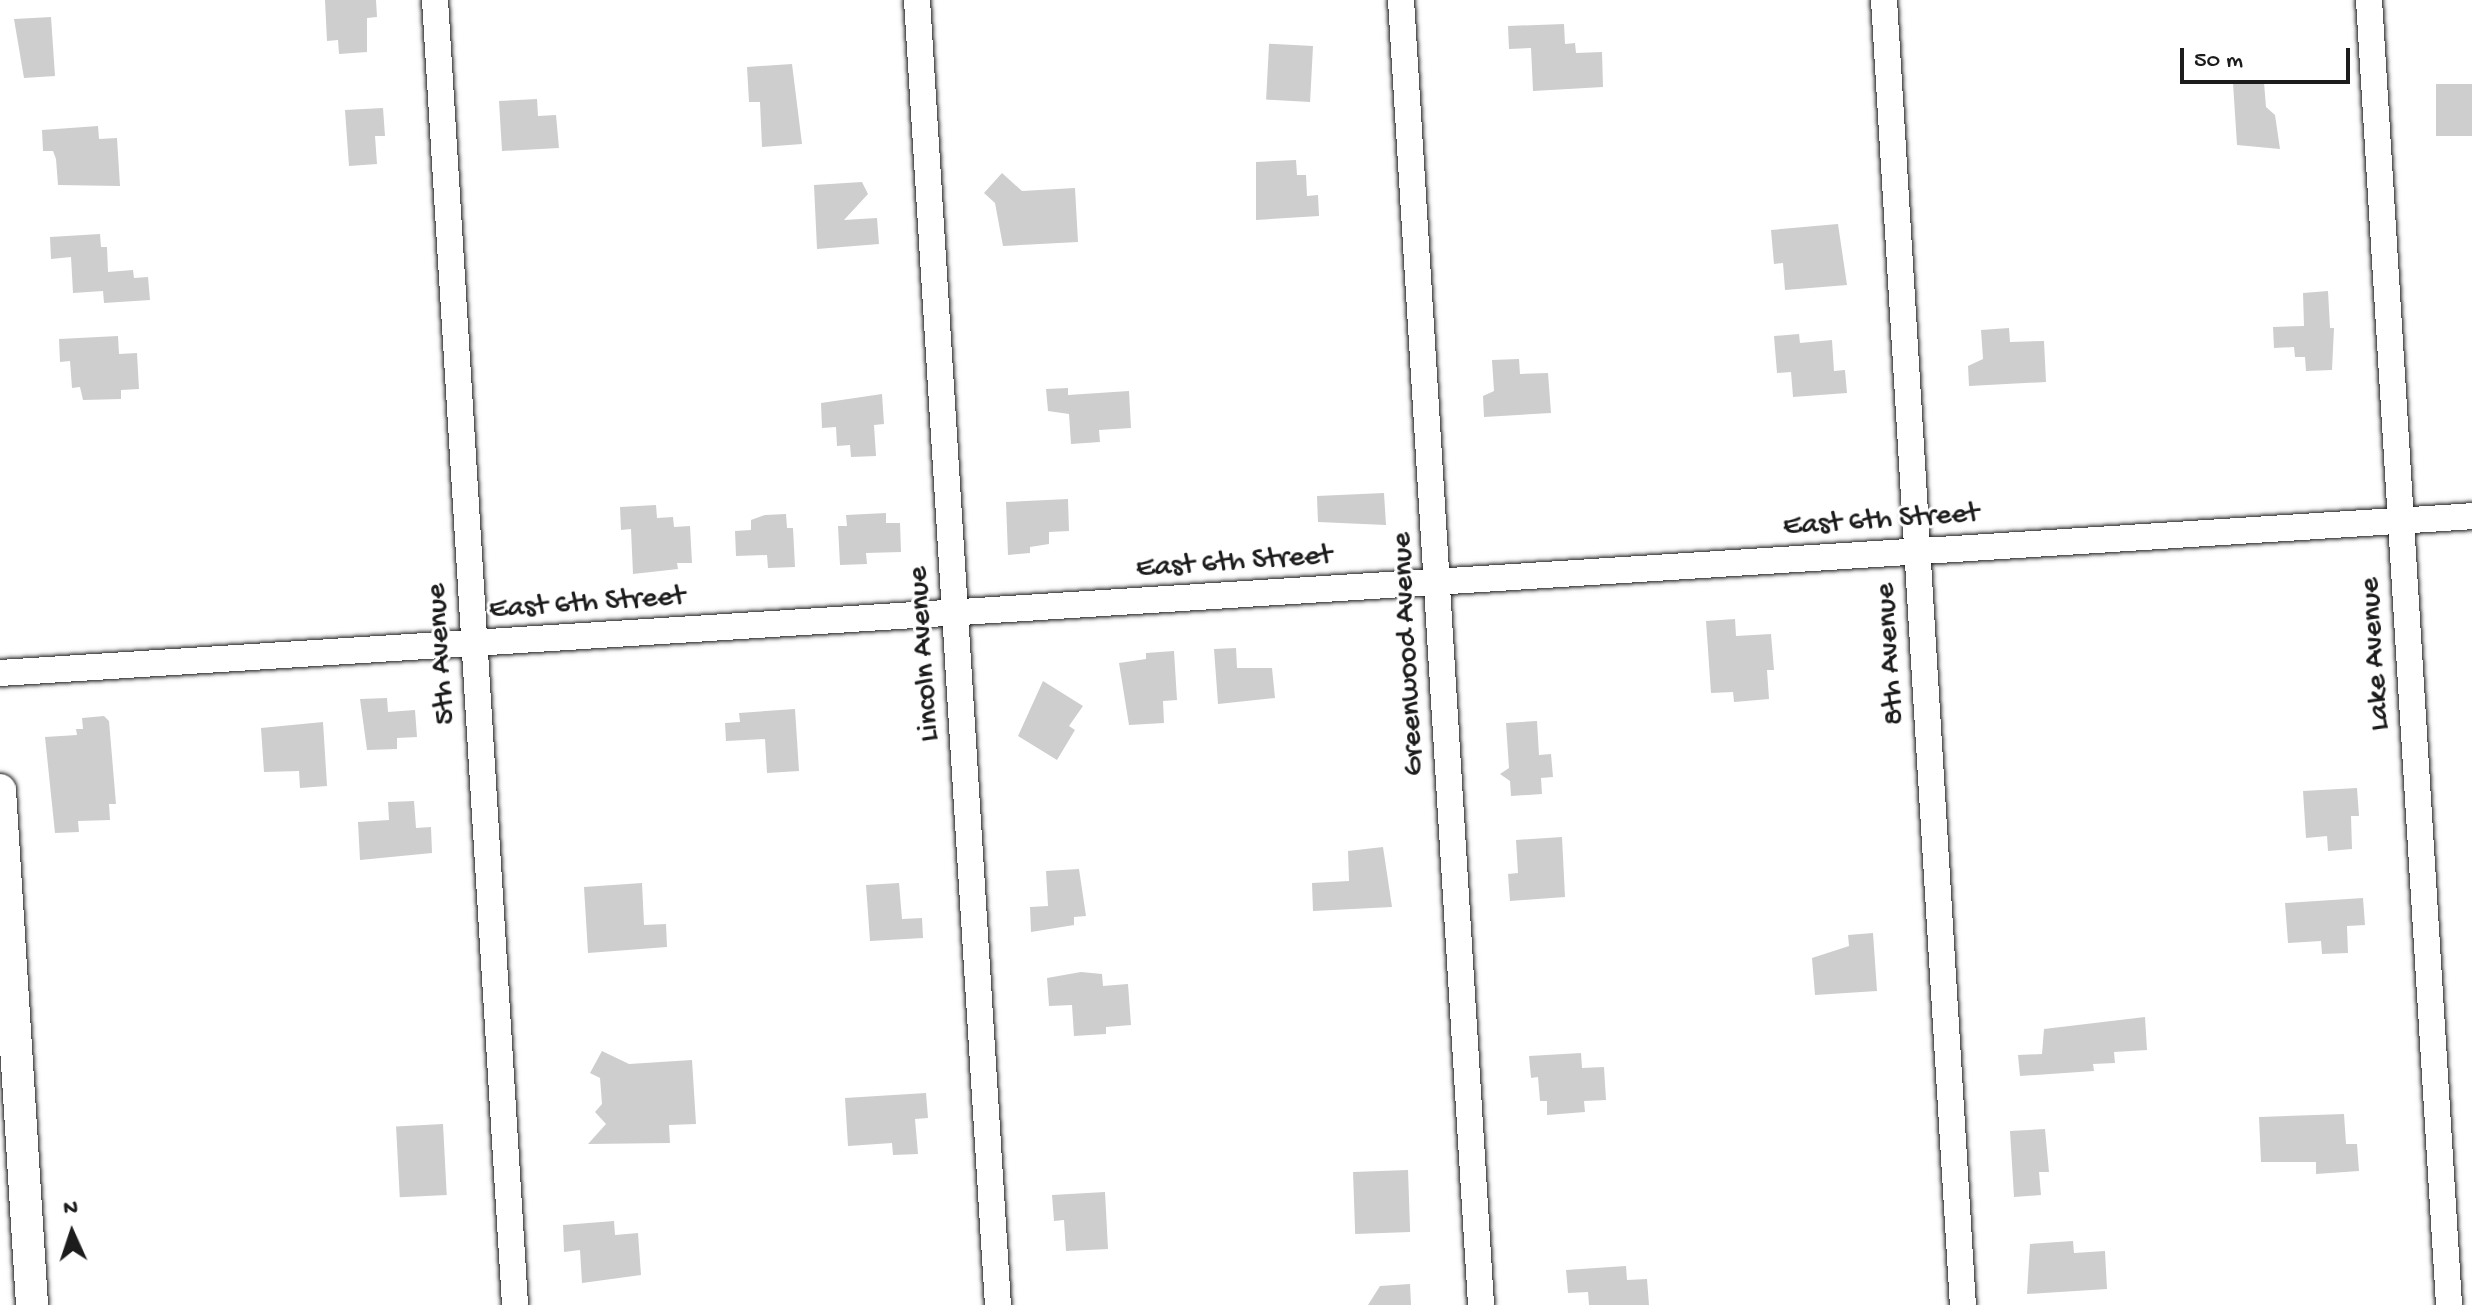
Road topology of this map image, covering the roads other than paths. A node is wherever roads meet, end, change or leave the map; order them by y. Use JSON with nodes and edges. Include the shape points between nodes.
{"nodes":[{"id":1,"x":435,"y":0,"type":"edge"},
{"id":2,"x":917,"y":0,"type":"edge"},
{"id":3,"x":1401,"y":0,"type":"edge"},
{"id":4,"x":1884,"y":0,"type":"edge"},
{"id":5,"x":2369,"y":0,"type":"edge"},
{"id":6,"x":2472,"y":516,"type":"edge"},
{"id":7,"x":2401,"y":521,"type":"junction"},
{"id":8,"x":1918,"y":552,"type":"junction"},
{"id":9,"x":1439,"y":583,"type":"junction"},
{"id":10,"x":957,"y":614,"type":"junction"},
{"id":11,"x":475,"y":644,"type":"junction"},
{"id":12,"x":0,"y":673,"type":"edge"},
{"id":13,"x":0,"y":790,"type":"edge"},
{"id":14,"x":32,"y":1305,"type":"edge"},
{"id":15,"x":515,"y":1305,"type":"edge"},
{"id":16,"x":998,"y":1305,"type":"edge"},
{"id":17,"x":1481,"y":1305,"type":"edge"},
{"id":18,"x":1963,"y":1305,"type":"edge"},
{"id":19,"x":2449,"y":1305,"type":"edge"}],
"edges":[{"from":1,"to":11,"type":"street","name":"5th Avenue"},
{"from":2,"to":10,"type":"street","name":"Lincoln Avenue"},
{"from":3,"to":9,"type":"street","name":"Greenwood Avenue"},
{"from":4,"to":8,"type":"street","name":"8th Avenue"},
{"from":5,"to":7,"type":"street","name":"Lake Avenue"},
{"from":6,"to":7,"type":"street","name":"East 6th Street"},
{"from":7,"to":8,"type":"street","name":"East 6th Street"},
{"from":7,"to":19,"type":"street","name":"Lake Avenue"},
{"from":8,"to":9,"type":"street","name":"East 6th Street"},
{"from":8,"to":18,"type":"street","name":"8th Avenue"},
{"from":9,"to":10,"type":"street","name":"East 6th Street"},
{"from":9,"to":17,"type":"street","name":"Greenwood Avenue"},
{"from":10,"to":11,"type":"street","name":"East 6th Street"},
{"from":10,"to":16,"type":"street","name":"Lincoln Avenue"},
{"from":11,"to":12,"type":"street","name":"East 6th Street"},
{"from":11,"to":15,"type":"street","name":"5th Avenue"},
{"from":13,"to":14,"type":"street"}]}
